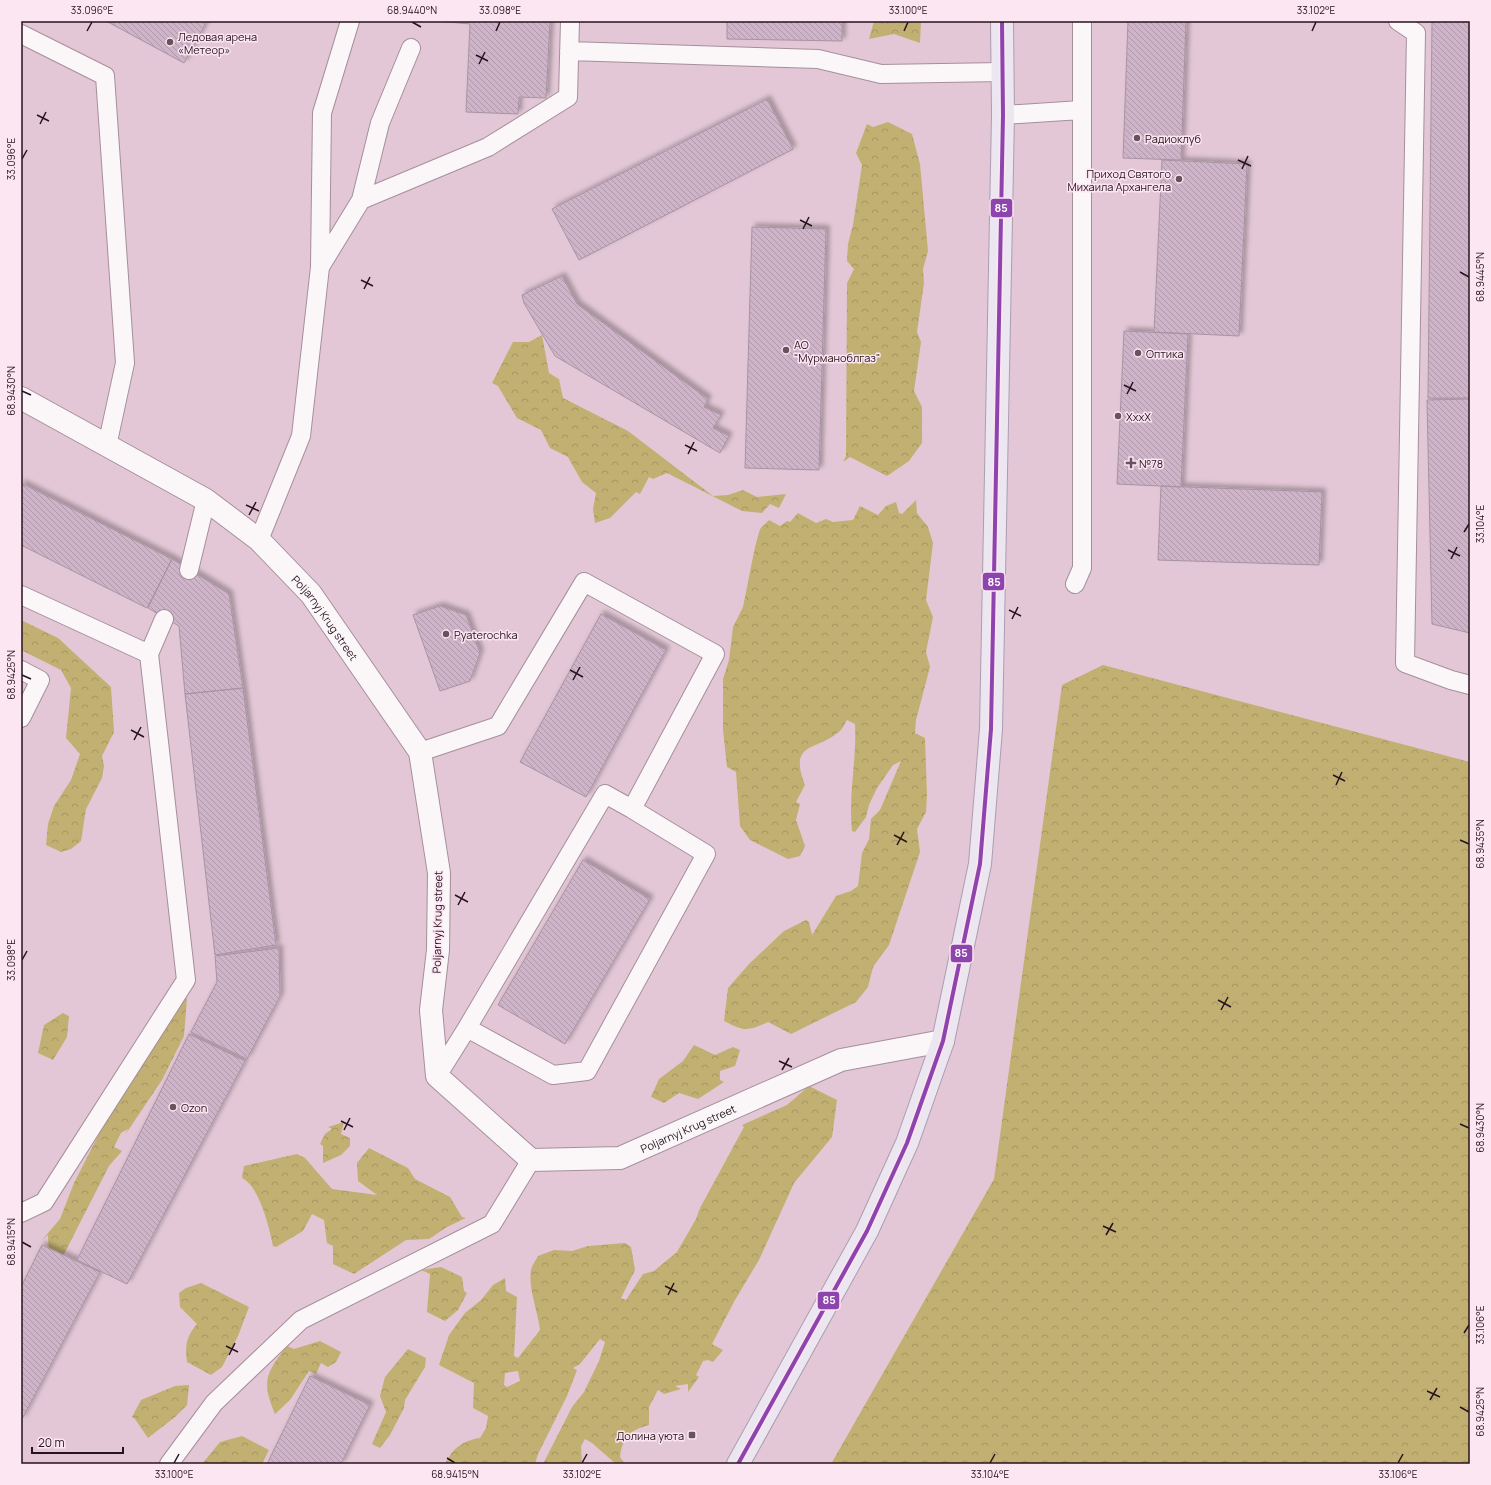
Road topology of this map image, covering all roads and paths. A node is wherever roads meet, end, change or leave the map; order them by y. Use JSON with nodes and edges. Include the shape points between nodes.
{"nodes":[{"id":1,"x":350,"y":21,"type":"edge"},
{"id":2,"x":570,"y":21,"type":"edge"},
{"id":3,"x":1002,"y":21,"type":"edge"},
{"id":4,"x":1082,"y":21,"type":"edge"},
{"id":5,"x":1398,"y":21,"type":"edge"},
{"id":6,"x":21,"y":34,"type":"edge"},
{"id":7,"x":411,"y":48,"type":"dead end"},
{"id":8,"x":569,"y":51,"type":"junction"},
{"id":9,"x":1002,"y":72,"type":"junction"},
{"id":10,"x":1081,"y":110,"type":"junction"},
{"id":11,"x":1003,"y":115,"type":"junction"},
{"id":12,"x":361,"y":200,"type":"junction"},
{"id":13,"x":320,"y":267,"type":"junction"},
{"id":14,"x":21,"y":398,"type":"edge"},
{"id":15,"x":107,"y":446,"type":"junction"},
{"id":16,"x":206,"y":500,"type":"junction"},
{"id":17,"x":259,"y":540,"type":"junction"},
{"id":18,"x":189,"y":570,"type":"dead end"},
{"id":19,"x":1075,"y":584,"type":"dead end"},
{"id":20,"x":21,"y":595,"type":"edge"},
{"id":21,"x":164,"y":618,"type":"dead end"},
{"id":22,"x":149,"y":654,"type":"junction"},
{"id":23,"x":21,"y":670,"type":"edge"},
{"id":24,"x":1470,"y":685,"type":"edge"},
{"id":25,"x":21,"y":718,"type":"edge"},
{"id":26,"x":420,"y":752,"type":"junction"},
{"id":27,"x":632,"y":810,"type":"junction"},
{"id":28,"x":467,"y":1028,"type":"junction"},
{"id":29,"x":943,"y":1041,"type":"junction"},
{"id":30,"x":437,"y":1076,"type":"junction"},
{"id":31,"x":530,"y":1160,"type":"junction"},
{"id":32,"x":21,"y":1213,"type":"edge"},
{"id":33,"x":169,"y":1464,"type":"edge"},
{"id":34,"x":738,"y":1464,"type":"edge"}],
"edges":[{"from":1,"to":13,"type":"lane","via":[[322,113]]},
{"from":2,"to":8,"type":"lane"},
{"from":3,"to":9,"type":"main road"},
{"from":4,"to":10,"type":"lane"},
{"from":5,"to":24,"type":"lane","via":[[1416,33],[1405,663]]},
{"from":6,"to":15,"type":"lane","via":[[105,76],[124,363]]},
{"from":7,"to":12,"type":"lane","via":[[380,123]]},
{"from":8,"to":9,"type":"lane","via":[[818,59],[882,74]]},
{"from":8,"to":12,"type":"lane","via":[[568,97],[488,147]]},
{"from":9,"to":11,"type":"main road"},
{"from":10,"to":11,"type":"lane"},
{"from":10,"to":19,"type":"lane","via":[[1082,568]]},
{"from":11,"to":29,"type":"main road","via":[[991,729],[980,864]]},
{"from":12,"to":13,"type":"lane"},
{"from":13,"to":17,"type":"lane","via":[[301,436]]},
{"from":14,"to":15,"type":"street","name":"Poljarnyj Krug street"},
{"from":15,"to":16,"type":"street","name":"Poljarnyj Krug street"},
{"from":16,"to":17,"type":"street","name":"Poljarnyj Krug street"},
{"from":16,"to":18,"type":"lane"},
{"from":17,"to":26,"type":"street","name":"Poljarnyj Krug street","via":[[311,594]]},
{"from":20,"to":22,"type":"lane"},
{"from":21,"to":22,"type":"lane"},
{"from":22,"to":32,"type":"lane","via":[[186,980],[44,1202]]},
{"from":23,"to":25,"type":"lane","via":[[40,680]]},
{"from":26,"to":27,"type":"lane","via":[[498,726],[584,582],[715,654]]},
{"from":26,"to":30,"type":"street","name":"Poljarnyj Krug street","via":[[439,873],[438,950],[431,1010]]},
{"from":27,"to":28,"type":"lane","via":[[604,794]]},
{"from":27,"to":28,"type":"lane","via":[[706,854],[587,1071],[553,1075]]},
{"from":28,"to":30,"type":"lane"},
{"from":29,"to":31,"type":"street","name":"Poljarnyj Krug street","via":[[841,1060],[620,1158]]},
{"from":29,"to":34,"type":"main road","via":[[907,1143],[867,1231]]},
{"from":30,"to":31,"type":"street"},
{"from":31,"to":33,"type":"lane","via":[[492,1224],[301,1320],[214,1403]]}]}
